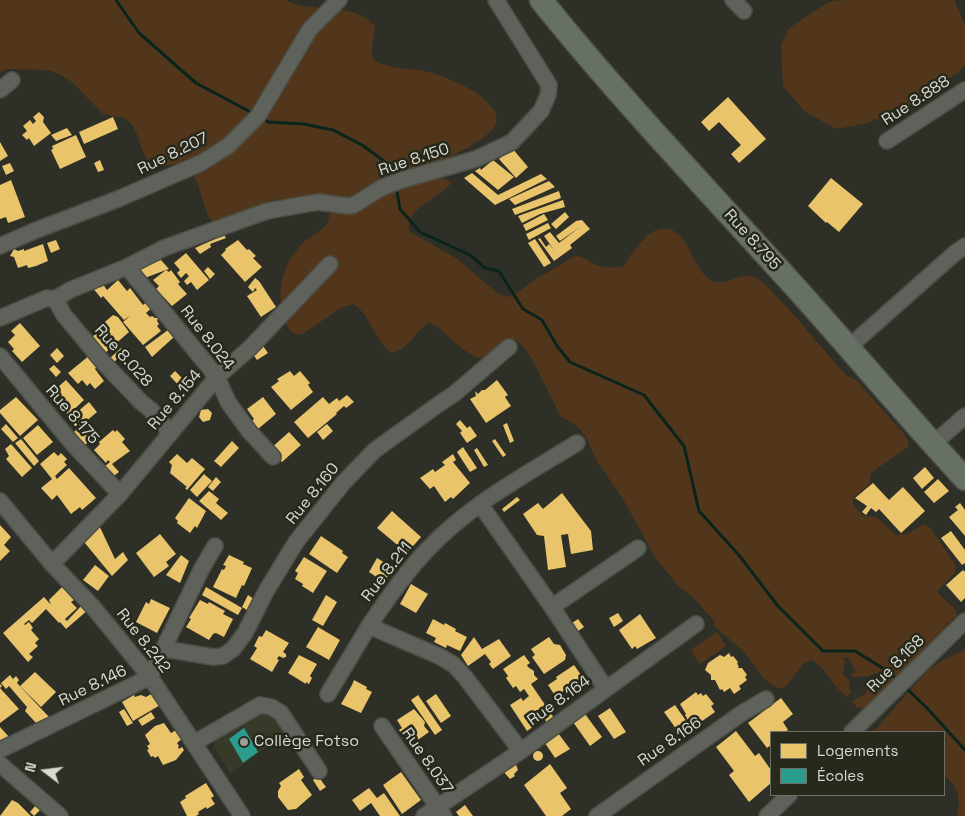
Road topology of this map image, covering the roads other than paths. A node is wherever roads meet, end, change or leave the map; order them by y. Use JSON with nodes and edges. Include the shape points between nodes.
{"nodes":[{"id":1,"x":339,"y":0,"type":"edge"},
{"id":2,"x":496,"y":0,"type":"edge"},
{"id":3,"x":540,"y":0,"type":"edge"},
{"id":4,"x":12,"y":80,"type":"dead end"},
{"id":5,"x":0,"y":90,"type":"edge"},
{"id":6,"x":965,"y":90,"type":"edge"},
{"id":7,"x":887,"y":141,"type":"dead end"},
{"id":8,"x":0,"y":246,"type":"edge"},
{"id":9,"x":965,"y":246,"type":"edge"},
{"id":10,"x":330,"y":264,"type":"dead end"},
{"id":11,"x":127,"y":267,"type":"junction"},
{"id":12,"x":55,"y":299,"type":"junction"},
{"id":13,"x":0,"y":318,"type":"edge"},
{"id":14,"x":510,"y":347,"type":"dead end"},
{"id":15,"x":849,"y":347,"type":"junction"},
{"id":16,"x":0,"y":356,"type":"edge"},
{"id":17,"x":217,"y":377,"type":"junction"},
{"id":18,"x":964,"y":420,"type":"edge"},
{"id":19,"x":170,"y":432,"type":"junction"},
{"id":20,"x":577,"y":443,"type":"dead end"},
{"id":21,"x":933,"y":444,"type":"junction"},
{"id":22,"x":273,"y":457,"type":"dead end"},
{"id":23,"x":965,"y":478,"type":"edge"},
{"id":24,"x":120,"y":494,"type":"junction"},
{"id":25,"x":0,"y":501,"type":"edge"},
{"id":26,"x":480,"y":504,"type":"junction"},
{"id":27,"x":215,"y":546,"type":"dead end"},
{"id":28,"x":638,"y":548,"type":"dead end"},
{"id":29,"x":52,"y":564,"type":"junction"},
{"id":30,"x":552,"y":606,"type":"junction"},
{"id":31,"x":965,"y":620,"type":"edge"},
{"id":32,"x":696,"y":624,"type":"dead end"},
{"id":33,"x":369,"y":626,"type":"junction"},
{"id":34,"x":165,"y":649,"type":"junction"},
{"id":35,"x":150,"y":677,"type":"junction"},
{"id":36,"x":606,"y":689,"type":"junction"},
{"id":37,"x":328,"y":694,"type":"dead end"},
{"id":38,"x":766,"y":699,"type":"dead end"},
{"id":39,"x":382,"y":726,"type":"dead end"},
{"id":40,"x":853,"y":731,"type":"edge"},
{"id":41,"x":194,"y":743,"type":"junction"},
{"id":42,"x":0,"y":750,"type":"edge"},
{"id":43,"x":521,"y":751,"type":"junction"},
{"id":44,"x":0,"y":764,"type":"edge"},
{"id":45,"x":319,"y":770,"type":"dead end"},
{"id":46,"x":788,"y":796,"type":"edge"},
{"id":47,"x":441,"y":812,"type":"edge"},
{"id":48,"x":60,"y":816,"type":"edge"},
{"id":49,"x":242,"y":816,"type":"edge"},
{"id":50,"x":424,"y":816,"type":"edge"},
{"id":51,"x":597,"y":816,"type":"edge"},
{"id":52,"x":767,"y":816,"type":"edge"}],
"edges":[{"from":1,"to":8,"type":"street","name":"Rue 8.207","via":[[310,29],[258,116],[228,146],[201,163],[118,200]]},
{"from":2,"to":11,"type":"street","name":"Rue 8.150","via":[[549,85],[541,112],[512,142],[476,159],[381,188],[354,205],[318,202],[266,211],[164,248]]},
{"from":3,"to":15,"type":"highway","name":"Rue 8.795","via":[[589,59]]},
{"from":4,"to":5,"type":"street"},
{"from":6,"to":7,"type":"street","name":"Rue 8.888"},
{"from":9,"to":15,"type":"street"},
{"from":10,"to":17,"type":"street","name":"Rue 8.154","via":[[250,348]]},
{"from":11,"to":12,"type":"street","name":"Rue 8.150"},
{"from":11,"to":17,"type":"street","name":"Rue 8.024"},
{"from":12,"to":13,"type":"street","name":"Rue 8.150","via":[[47,298]]},
{"from":12,"to":19,"type":"street","name":"Rue 8.028","via":[[102,361]]},
{"from":14,"to":34,"type":"street","name":"Rue 8.160","via":[[454,394],[375,450],[344,482],[296,542],[233,649],[223,656],[213,657]]},
{"from":15,"to":21,"type":"highway","name":"Rue 8.795"},
{"from":16,"to":24,"type":"street","name":"Rue 8.175","via":[[72,443]]},
{"from":17,"to":19,"type":"street","name":"Rue 8.154"},
{"from":17,"to":22,"type":"street","name":"Rue 8.024","via":[[228,402]]},
{"from":18,"to":21,"type":"street"},
{"from":19,"to":24,"type":"street","name":"Rue 8.154"},
{"from":20,"to":26,"type":"street","name":"Rue 8.211"},
{"from":21,"to":23,"type":"highway","name":"Rue 8.795"},
{"from":24,"to":29,"type":"street","name":"Rue 8.154"},
{"from":25,"to":29,"type":"street","name":"Rue 8.242"},
{"from":26,"to":30,"type":"street","name":"Rue 8.164"},
{"from":26,"to":33,"type":"street","name":"Rue 8.211","via":[[428,548],[402,577]]},
{"from":27,"to":34,"type":"street","name":"Rue 8.146"},
{"from":28,"to":30,"type":"street"},
{"from":29,"to":35,"type":"street","name":"Rue 8.242","via":[[93,607]]},
{"from":30,"to":36,"type":"street","name":"Rue 8.164"},
{"from":31,"to":40,"type":"street","name":"Rue 8.168"},
{"from":32,"to":36,"type":"street"},
{"from":33,"to":37,"type":"street"},
{"from":33,"to":43,"type":"street","name":"Rue 8.211","via":[[454,665]]},
{"from":34,"to":35,"type":"street","name":"Rue 8.146"},
{"from":35,"to":41,"type":"street","name":"Rue 8.242"},
{"from":35,"to":42,"type":"street","name":"Rue 8.146"},
{"from":36,"to":43,"type":"street","name":"Rue 8.164"},
{"from":38,"to":51,"type":"street","name":"Rue 8.166"},
{"from":39,"to":47,"type":"street","name":"Rue 8.037"},
{"from":41,"to":45,"type":"street","via":[[260,705],[271,707],[281,713]]},
{"from":41,"to":49,"type":"street","name":"Rue 8.242"},
{"from":43,"to":47,"type":"street","name":"Rue 8.164"},
{"from":44,"to":48,"type":"street"},
{"from":46,"to":52,"type":"street"},
{"from":47,"to":50,"type":"street","name":"Rue 8.164"}]}
